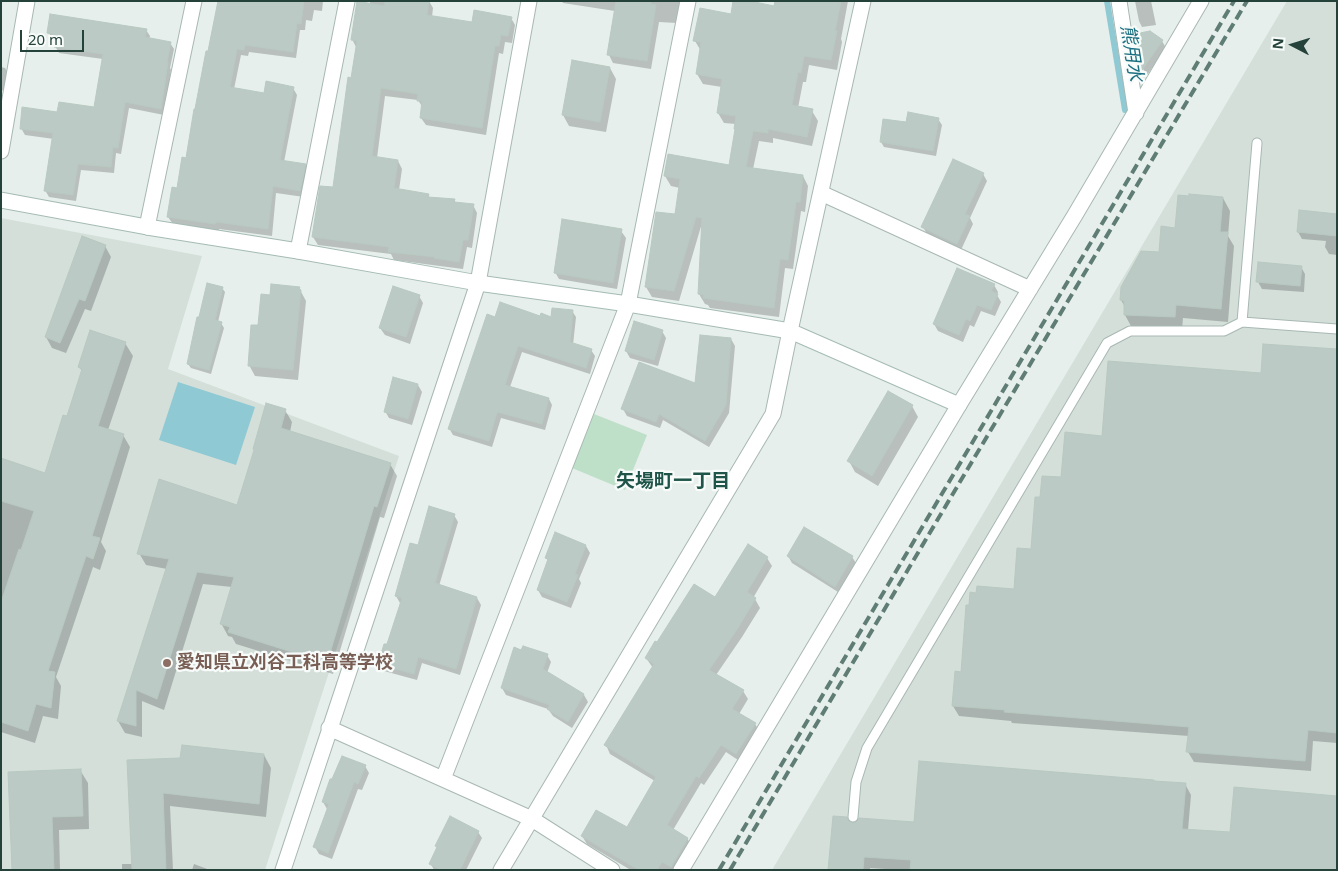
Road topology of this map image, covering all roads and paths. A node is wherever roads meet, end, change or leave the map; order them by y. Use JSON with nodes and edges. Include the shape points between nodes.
{"nodes":[{"id":1,"x":28,"y":1,"type":"edge"},
{"id":2,"x":194,"y":1,"type":"edge"},
{"id":3,"x":347,"y":1,"type":"edge"},
{"id":4,"x":529,"y":1,"type":"edge"},
{"id":5,"x":688,"y":1,"type":"edge"},
{"id":6,"x":864,"y":1,"type":"edge"},
{"id":7,"x":1119,"y":1,"type":"edge"},
{"id":8,"x":1201,"y":1,"type":"edge"},
{"id":9,"x":1136,"y":112,"type":"junction"},
{"id":10,"x":1257,"y":143,"type":"dead end"},
{"id":11,"x":1,"y":151,"type":"edge"},
{"id":12,"x":821,"y":194,"type":"junction"},
{"id":13,"x":1,"y":200,"type":"edge"},
{"id":14,"x":147,"y":227,"type":"junction"},
{"id":15,"x":298,"y":251,"type":"junction"},
{"id":16,"x":478,"y":283,"type":"junction"},
{"id":17,"x":1030,"y":289,"type":"junction"},
{"id":18,"x":628,"y":304,"type":"junction"},
{"id":19,"x":1242,"y":322,"type":"junction"},
{"id":20,"x":1337,"y":329,"type":"edge"},
{"id":21,"x":790,"y":331,"type":"junction"},
{"id":22,"x":959,"y":405,"type":"junction"},
{"id":23,"x":329,"y":728,"type":"junction"},
{"id":24,"x":443,"y":779,"type":"junction"},
{"id":25,"x":853,"y":817,"type":"dead end"},
{"id":26,"x":532,"y":819,"type":"junction"},
{"id":27,"x":283,"y":870,"type":"edge"},
{"id":28,"x":501,"y":870,"type":"edge"},
{"id":29,"x":612,"y":870,"type":"edge"},
{"id":30,"x":681,"y":870,"type":"edge"}],
"edges":[{"from":1,"to":11,"type":"street"},
{"from":2,"to":14,"type":"street"},
{"from":3,"to":15,"type":"street"},
{"from":4,"to":16,"type":"street"},
{"from":5,"to":18,"type":"street"},
{"from":6,"to":12,"type":"street"},
{"from":7,"to":9,"type":"street"},
{"from":8,"to":9,"type":"street"},
{"from":9,"to":17,"type":"street"},
{"from":10,"to":19,"type":"lane"},
{"from":12,"to":17,"type":"street"},
{"from":12,"to":21,"type":"street"},
{"from":13,"to":14,"type":"street"},
{"from":14,"to":15,"type":"street"},
{"from":15,"to":16,"type":"street"},
{"from":16,"to":18,"type":"street"},
{"from":16,"to":23,"type":"street"},
{"from":17,"to":22,"type":"street"},
{"from":18,"to":21,"type":"street"},
{"from":18,"to":24,"type":"street"},
{"from":19,"to":20,"type":"lane"},
{"from":19,"to":25,"type":"lane","via":[[1224,331],[1130,331],[1107,343],[867,748],[856,782]]},
{"from":21,"to":22,"type":"street"},
{"from":21,"to":26,"type":"street","via":[[772,414]]},
{"from":22,"to":30,"type":"street"},
{"from":23,"to":24,"type":"street"},
{"from":23,"to":27,"type":"street"},
{"from":24,"to":26,"type":"street"},
{"from":26,"to":28,"type":"street"},
{"from":26,"to":29,"type":"street"}]}
